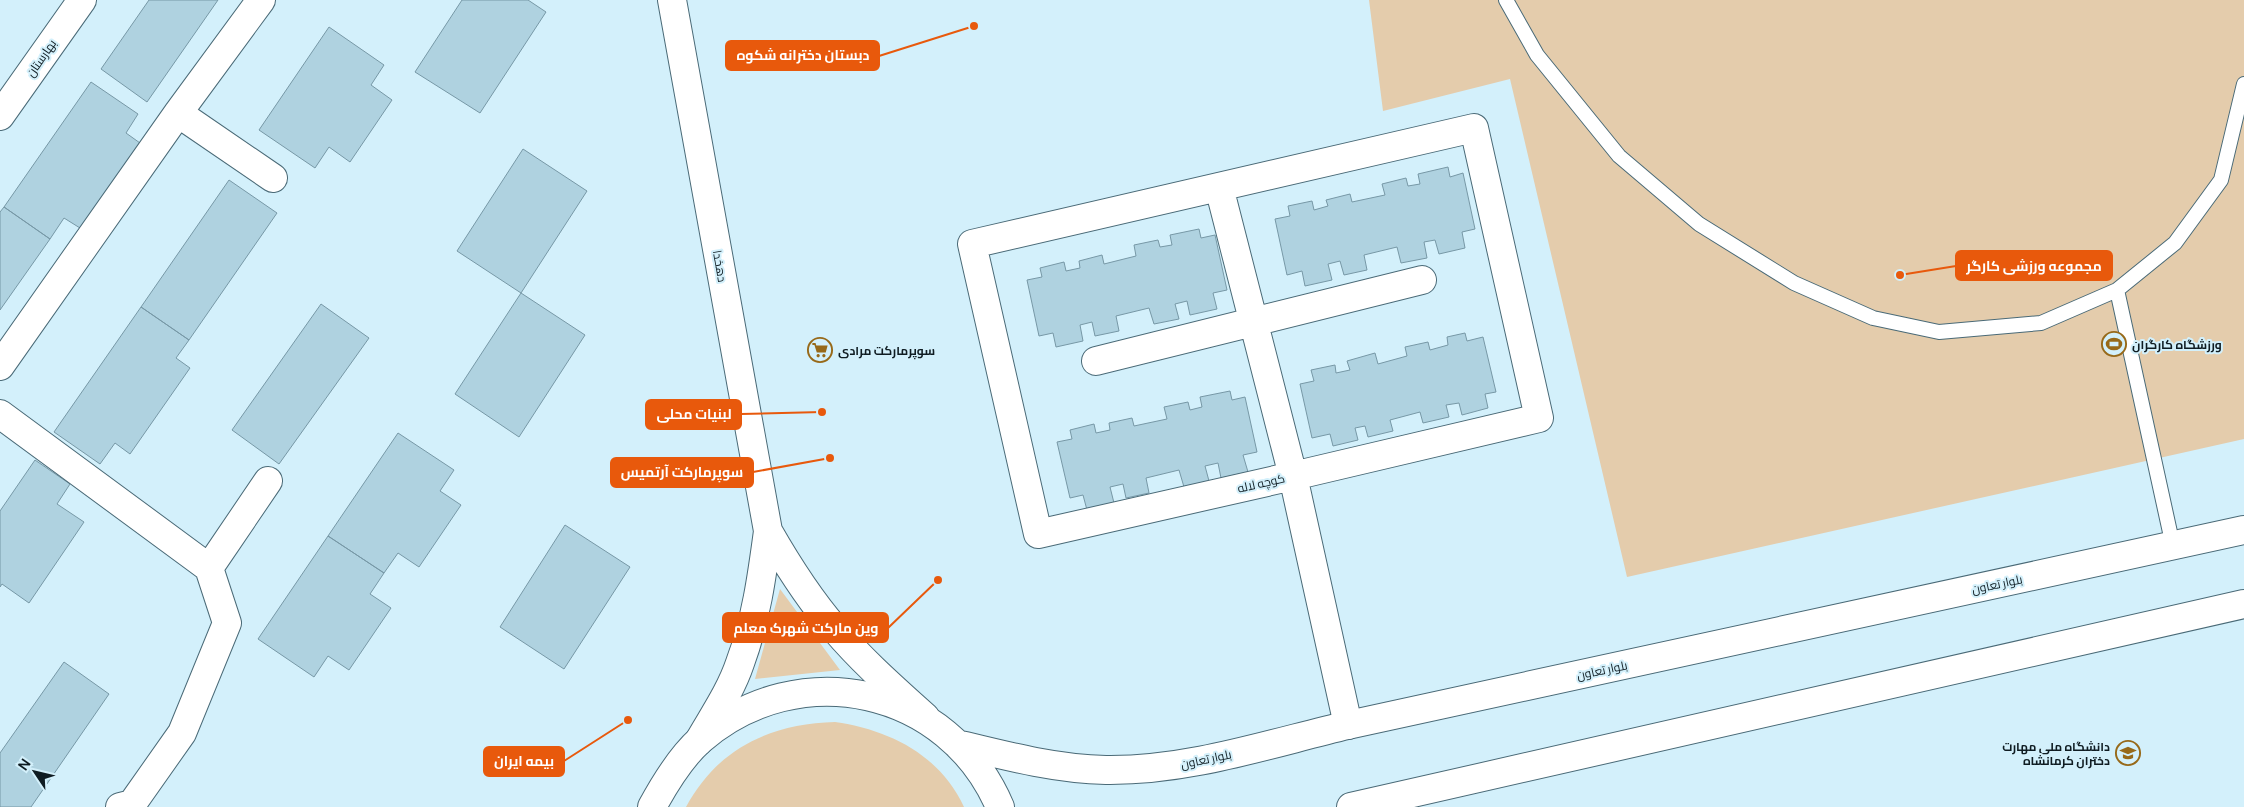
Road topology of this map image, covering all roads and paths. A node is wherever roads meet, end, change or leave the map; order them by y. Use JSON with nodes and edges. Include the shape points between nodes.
{"nodes":[{"id":1,"x":82,"y":0,"type":"edge"},
{"id":2,"x":261,"y":0,"type":"edge"},
{"id":3,"x":672,"y":0,"type":"edge"},
{"id":4,"x":1506,"y":0,"type":"edge"},
{"id":5,"x":2244,"y":84,"type":"edge"},
{"id":6,"x":178,"y":113,"type":"junction"},
{"id":7,"x":0,"y":116,"type":"edge"},
{"id":8,"x":273,"y":178,"type":"dead end"},
{"id":9,"x":1219,"y":187,"type":"junction"},
{"id":10,"x":1422,"y":280,"type":"dead end"},
{"id":11,"x":2117,"y":290,"type":"junction"},
{"id":12,"x":1253,"y":322,"type":"junction"},
{"id":13,"x":1096,"y":360,"type":"dead end"},
{"id":14,"x":0,"y":366,"type":"edge"},
{"id":15,"x":0,"y":414,"type":"edge"},
{"id":16,"x":1294,"y":476,"type":"junction"},
{"id":17,"x":268,"y":481,"type":"dead end"},
{"id":18,"x":2244,"y":520,"type":"edge"},
{"id":19,"x":2244,"y":530,"type":"edge"},
{"id":20,"x":768,"y":531,"type":"junction"},
{"id":21,"x":2212,"y":538,"type":"junction"},
{"id":22,"x":2173,"y":546,"type":"junction"},
{"id":23,"x":209,"y":568,"type":"junction"},
{"id":24,"x":2244,"y":604,"type":"edge"},
{"id":25,"x":930,"y":722,"type":"junction"},
{"id":26,"x":1348,"y":725,"type":"junction"},
{"id":27,"x":699,"y":741,"type":"junction"},
{"id":28,"x":957,"y":744,"type":"junction"},
{"id":29,"x":658,"y":796,"type":"edge"},
{"id":30,"x":120,"y":807,"type":"edge"},
{"id":31,"x":644,"y":807,"type":"edge"},
{"id":32,"x":1000,"y":807,"type":"edge"},
{"id":33,"x":1351,"y":807,"type":"edge"}],
"edges":[{"from":1,"to":7,"type":"street","name":"بهارستان"},
{"from":2,"to":6,"type":"street"},
{"from":3,"to":20,"type":"street","name":"دهخدا"},
{"from":4,"to":11,"type":"lane","via":[[1537,56],[1619,156],[1699,224],[1794,283],[1873,318],[1939,332],[2041,323]]},
{"from":5,"to":11,"type":"lane","via":[[2221,180],[2175,243]]},
{"from":6,"to":8,"type":"street"},
{"from":6,"to":14,"type":"street"},
{"from":9,"to":12,"type":"street"},
{"from":9,"to":16,"type":"street","via":[[1474,128],[1539,418]]},
{"from":9,"to":16,"type":"street","name":"کوچه لاله","via":[[972,244],[1038,534]]},
{"from":10,"to":12,"type":"street"},
{"from":11,"to":22,"type":"lane"},
{"from":12,"to":13,"type":"street"},
{"from":12,"to":16,"type":"street"},
{"from":15,"to":23,"type":"street"},
{"from":16,"to":26,"type":"street","name":"کوچه لاله"},
{"from":17,"to":23,"type":"street"},
{"from":18,"to":21,"type":"street"},
{"from":19,"to":21,"type":"street","name":"بلوار تعاون"},
{"from":20,"to":25,"type":"street","via":[[793,574],[835,630]]},
{"from":20,"to":27,"type":"street","via":[[754,621],[740,664]]},
{"from":21,"to":22,"type":"street","name":"بلوار تعاون"},
{"from":22,"to":26,"type":"street","name":"بلوار تعاون"},
{"from":23,"to":30,"type":"street","via":[[227,623],[182,733],[132,804]]},
{"from":24,"to":33,"type":"street"},
{"from":25,"to":27,"type":"street","via":[[909,710],[869,696],[836,691],[812,692],[763,702],[726,721]]},
{"from":25,"to":28,"type":"street"},
{"from":26,"to":28,"type":"street","name":"بلوار تعاون","via":[[1201,761],[1138,769],[1104,770],[1054,765]]},
{"from":27,"to":29,"type":"street","via":[[680,762]]},
{"from":28,"to":32,"type":"street","via":[[985,777]]},
{"from":29,"to":31,"type":"street"}]}
